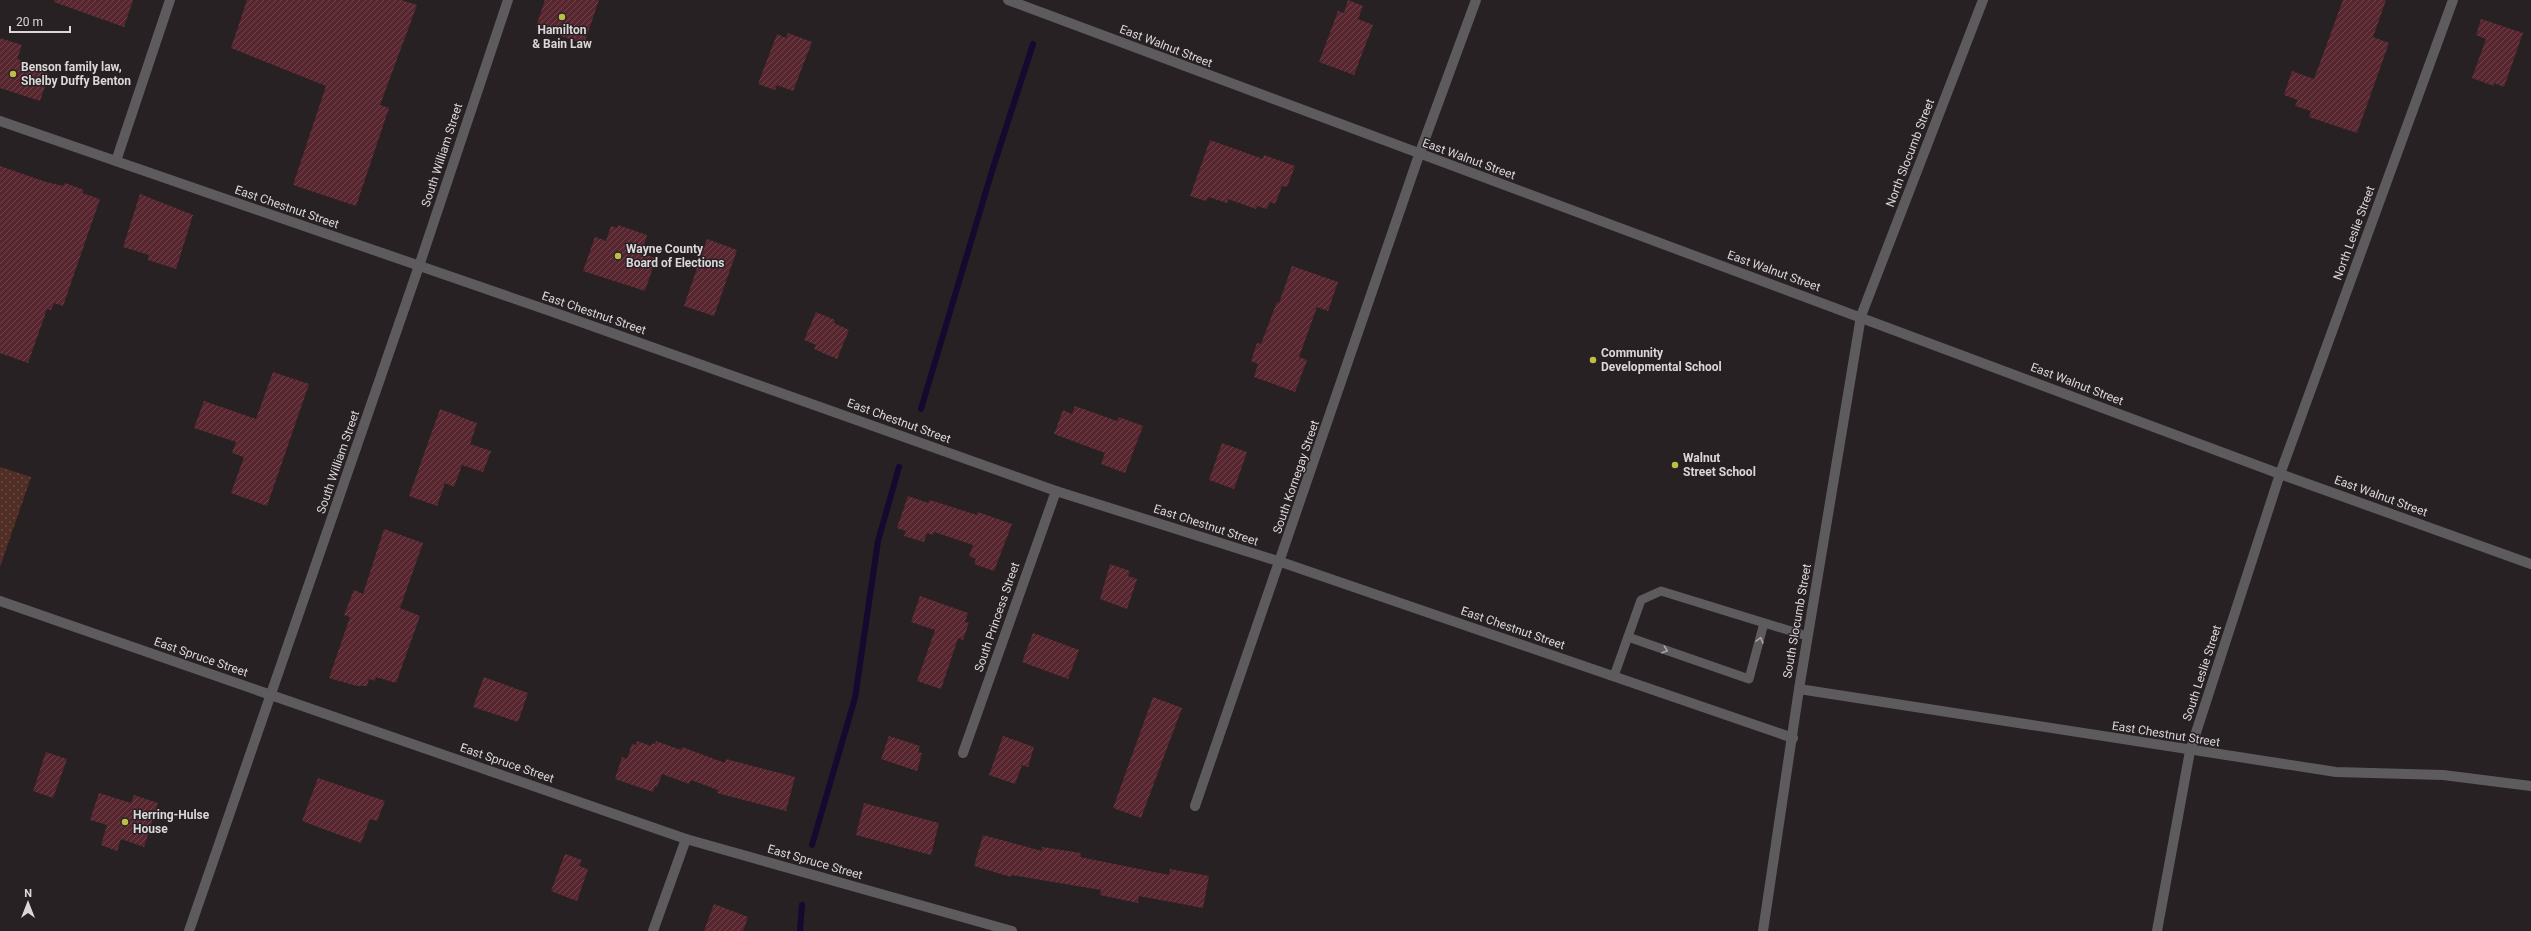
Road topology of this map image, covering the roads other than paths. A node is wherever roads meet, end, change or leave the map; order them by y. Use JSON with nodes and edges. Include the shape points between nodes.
{"nodes":[{"id":1,"x":170,"y":0,"type":"edge"},
{"id":2,"x":508,"y":0,"type":"edge"},
{"id":3,"x":1008,"y":0,"type":"edge"},
{"id":4,"x":1476,"y":0,"type":"edge"},
{"id":5,"x":1983,"y":0,"type":"edge"},
{"id":6,"x":2453,"y":0,"type":"edge"},
{"id":7,"x":0,"y":121,"type":"edge"},
{"id":8,"x":1419,"y":155,"type":"junction"},
{"id":9,"x":116,"y":160,"type":"junction"},
{"id":10,"x":419,"y":266,"type":"junction"},
{"id":11,"x":1860,"y":316,"type":"junction"},
{"id":12,"x":2280,"y":474,"type":"junction"},
{"id":13,"x":1056,"y":491,"type":"junction"},
{"id":14,"x":1281,"y":562,"type":"junction"},
{"id":15,"x":2531,"y":564,"type":"edge"},
{"id":16,"x":0,"y":601,"type":"edge"},
{"id":17,"x":1764,"y":623,"type":"junction"},
{"id":18,"x":1808,"y":636,"type":"junction"},
{"id":19,"x":1628,"y":637,"type":"junction"},
{"id":20,"x":1614,"y":676,"type":"junction"},
{"id":21,"x":1798,"y":689,"type":"junction"},
{"id":22,"x":271,"y":695,"type":"junction"},
{"id":23,"x":1792,"y":738,"type":"junction"},
{"id":24,"x":2190,"y":751,"type":"junction"},
{"id":25,"x":963,"y":753,"type":"dead end"},
{"id":26,"x":2531,"y":786,"type":"edge"},
{"id":27,"x":1194,"y":806,"type":"dead end"},
{"id":28,"x":686,"y":839,"type":"junction"},
{"id":29,"x":189,"y":931,"type":"edge"},
{"id":30,"x":653,"y":931,"type":"edge"},
{"id":31,"x":1012,"y":931,"type":"edge"},
{"id":32,"x":1763,"y":931,"type":"edge"},
{"id":33,"x":2157,"y":931,"type":"edge"}],
"edges":[{"from":1,"to":9,"type":"street"},
{"from":2,"to":10,"type":"street","name":"South William Street"},
{"from":3,"to":8,"type":"street","name":"East Walnut Street"},
{"from":4,"to":8,"type":"street","name":"South Kornegay Street"},
{"from":5,"to":11,"type":"street","name":"North Slocumb Street"},
{"from":6,"to":12,"type":"street","name":"North Leslie Street"},
{"from":7,"to":9,"type":"street","name":"East Chestnut Street"},
{"from":8,"to":11,"type":"street","name":"East Walnut Street"},
{"from":8,"to":14,"type":"street","name":"South Kornegay Street"},
{"from":9,"to":10,"type":"street","name":"East Chestnut Street"},
{"from":10,"to":13,"type":"street","name":"East Chestnut Street"},
{"from":10,"to":22,"type":"street","name":"South William Street"},
{"from":11,"to":12,"type":"street","name":"East Walnut Street"},
{"from":11,"to":18,"type":"street","name":"South Slocumb Street"},
{"from":12,"to":15,"type":"street","name":"East Walnut Street"},
{"from":12,"to":24,"type":"street","name":"South Leslie Street"},
{"from":13,"to":14,"type":"street","name":"East Chestnut Street"},
{"from":13,"to":25,"type":"street","name":"South Princess Street"},
{"from":14,"to":20,"type":"street","name":"East Chestnut Street"},
{"from":14,"to":27,"type":"street","name":"South Kornegay Street"},
{"from":16,"to":22,"type":"street","name":"East Spruce Street"},
{"from":17,"to":18,"type":"lane"},
{"from":17,"to":19,"type":"lane","via":[[1662,590],[1641,600]]},
{"from":19,"to":17,"type":"lane","one_way":true,"via":[[1749,679]]},
{"from":18,"to":21,"type":"street","name":"South Slocumb Street"},
{"from":19,"to":20,"type":"lane"},
{"from":20,"to":23,"type":"street","name":"East Chestnut Street"},
{"from":21,"to":23,"type":"street","name":"South Slocumb Street"},
{"from":21,"to":24,"type":"street","name":"East Chestnut Street"},
{"from":22,"to":28,"type":"street","name":"East Spruce Street"},
{"from":22,"to":29,"type":"street","name":"South William Street"},
{"from":23,"to":32,"type":"street","name":"South Slocumb Street"},
{"from":24,"to":26,"type":"street","name":"East Chestnut Street","via":[[2336,772],[2443,775]]},
{"from":24,"to":33,"type":"street","name":"South Leslie Street"},
{"from":28,"to":30,"type":"street"},
{"from":28,"to":31,"type":"street","name":"East Spruce Street"}]}
